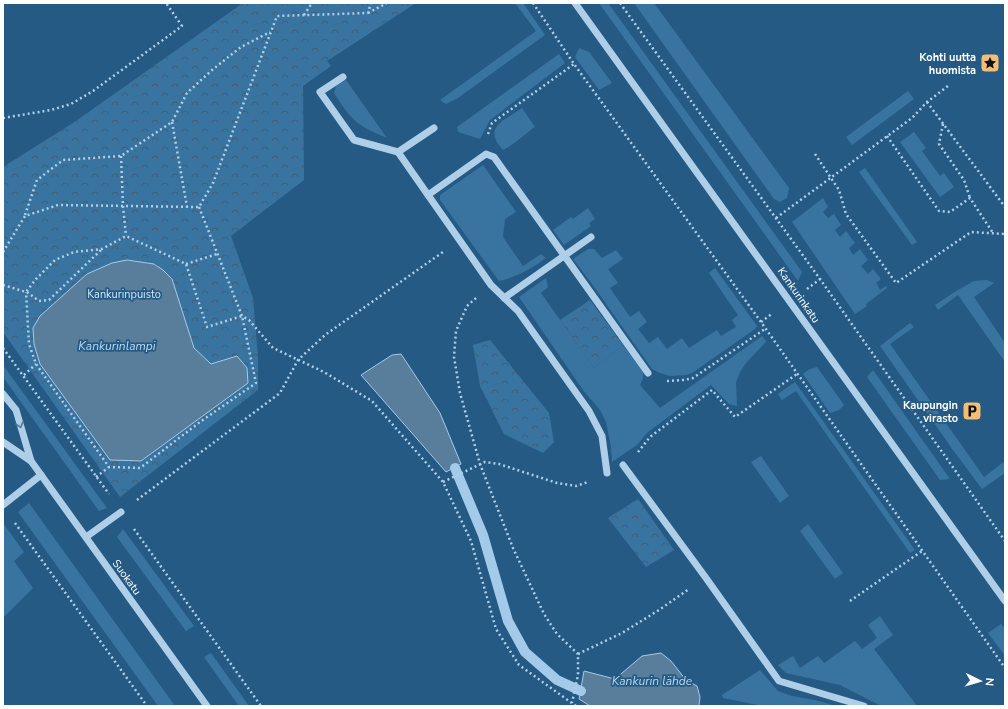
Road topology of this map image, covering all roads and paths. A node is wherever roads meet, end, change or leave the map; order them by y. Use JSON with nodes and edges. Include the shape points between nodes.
{"nodes":[{"id":1,"x":166,"y":3,"type":"edge"},
{"id":2,"x":312,"y":3,"type":"edge"},
{"id":3,"x":372,"y":3,"type":"edge"},
{"id":4,"x":387,"y":3,"type":"edge"},
{"id":5,"x":533,"y":3,"type":"edge"},
{"id":6,"x":575,"y":3,"type":"edge"},
{"id":7,"x":620,"y":3,"type":"edge"},
{"id":8,"x":368,"y":12,"type":"junction"},
{"id":9,"x":304,"y":15,"type":"junction"},
{"id":10,"x":270,"y":32,"type":"junction"},
{"id":11,"x":574,"y":64,"type":"junction"},
{"id":12,"x":343,"y":76,"type":"dead end"},
{"id":13,"x":948,"y":86,"type":"dead end"},
{"id":14,"x":927,"y":102,"type":"junction"},
{"id":15,"x":3,"y":118,"type":"edge"},
{"id":16,"x":172,"y":122,"type":"junction"},
{"id":17,"x":943,"y":124,"type":"junction"},
{"id":18,"x":434,"y":128,"type":"dead end"},
{"id":19,"x":887,"y":136,"type":"junction"},
{"id":20,"x":398,"y":152,"type":"junction"},
{"id":21,"x":486,"y":154,"type":"junction"},
{"id":22,"x":815,"y":154,"type":"dead end"},
{"id":23,"x":122,"y":156,"type":"junction"},
{"id":24,"x":831,"y":178,"type":"junction"},
{"id":25,"x":428,"y":195,"type":"junction"},
{"id":26,"x":970,"y":198,"type":"junction"},
{"id":27,"x":123,"y":206,"type":"junction"},
{"id":28,"x":187,"y":207,"type":"junction"},
{"id":29,"x":199,"y":207,"type":"junction"},
{"id":30,"x":1005,"y":207,"type":"edge"},
{"id":31,"x":25,"y":216,"type":"junction"},
{"id":32,"x":776,"y":218,"type":"junction"},
{"id":33,"x":994,"y":233,"type":"junction"},
{"id":34,"x":1005,"y":234,"type":"edge"},
{"id":35,"x":126,"y":236,"type":"junction"},
{"id":36,"x":591,"y":237,"type":"dead end"},
{"id":37,"x":460,"y":240,"type":"junction"},
{"id":38,"x":102,"y":249,"type":"junction"},
{"id":39,"x":3,"y":252,"type":"edge"},
{"id":40,"x":217,"y":254,"type":"junction"},
{"id":41,"x":564,"y":255,"type":"junction"},
{"id":42,"x":186,"y":264,"type":"junction"},
{"id":43,"x":3,"y":285,"type":"edge"},
{"id":44,"x":491,"y":285,"type":"junction"},
{"id":45,"x":26,"y":292,"type":"junction"},
{"id":46,"x":504,"y":298,"type":"junction"},
{"id":47,"x":242,"y":316,"type":"junction"},
{"id":48,"x":765,"y":329,"type":"junction"},
{"id":49,"x":298,"y":360,"type":"junction"},
{"id":50,"x":36,"y":364,"type":"junction"},
{"id":51,"x":648,"y":373,"type":"joint"},
{"id":52,"x":797,"y":374,"type":"junction"},
{"id":53,"x":24,"y":375,"type":"dead end"},
{"id":54,"x":3,"y":394,"type":"edge"},
{"id":55,"x":690,"y":408,"type":"dead end"},
{"id":56,"x":3,"y":442,"type":"edge"},
{"id":57,"x":30,"y":461,"type":"junction"},
{"id":58,"x":623,"y":465,"type":"dead end"},
{"id":59,"x":109,"y":467,"type":"junction"},
{"id":60,"x":472,"y":467,"type":"dead end"},
{"id":61,"x":607,"y":473,"type":"dead end"},
{"id":62,"x":41,"y":475,"type":"junction"},
{"id":63,"x":96,"y":477,"type":"dead end"},
{"id":64,"x":443,"y":482,"type":"junction"},
{"id":65,"x":3,"y":505,"type":"edge"},
{"id":66,"x":121,"y":512,"type":"joint"},
{"id":67,"x":12,"y":519,"type":"dead end"},
{"id":68,"x":86,"y":537,"type":"junction"},
{"id":69,"x":1005,"y":541,"type":"edge"},
{"id":70,"x":922,"y":551,"type":"junction"},
{"id":71,"x":673,"y":600,"type":"dead end"},
{"id":72,"x":850,"y":601,"type":"dead end"},
{"id":73,"x":1005,"y":601,"type":"edge"},
{"id":74,"x":578,"y":654,"type":"junction"},
{"id":75,"x":1005,"y":668,"type":"edge"},
{"id":76,"x":572,"y":703,"type":"junction"},
{"id":77,"x":147,"y":706,"type":"edge"},
{"id":78,"x":207,"y":706,"type":"edge"},
{"id":79,"x":576,"y":706,"type":"edge"},
{"id":80,"x":864,"y":706,"type":"edge"}],
"edges":[{"from":1,"to":15,"type":"path","via":[[182,26],[93,91],[71,104],[51,110]]},
{"from":2,"to":9,"type":"path"},
{"from":3,"to":8,"type":"path"},
{"from":4,"to":8,"type":"path"},
{"from":5,"to":11,"type":"path"},
{"from":6,"to":73,"type":"street","name":"Kankurinkatu"},
{"from":7,"to":32,"type":"path"},
{"from":8,"to":9,"type":"path"},
{"from":9,"to":10,"type":"path","via":[[277,16]]},
{"from":10,"to":16,"type":"path","via":[[241,47],[212,70],[187,93]]},
{"from":10,"to":29,"type":"path","via":[[213,183]]},
{"from":11,"to":21,"type":"path","via":[[492,123],[487,137]]},
{"from":11,"to":48,"type":"path"},
{"from":12,"to":20,"type":"street","via":[[320,92],[354,140]]},
{"from":13,"to":14,"type":"path"},
{"from":14,"to":17,"type":"path"},
{"from":14,"to":19,"type":"path","via":[[912,118]]},
{"from":16,"to":23,"type":"path"},
{"from":16,"to":28,"type":"path"},
{"from":17,"to":26,"type":"path","via":[[939,144],[964,180]]},
{"from":17,"to":30,"type":"path"},
{"from":18,"to":20,"type":"street"},
{"from":19,"to":24,"type":"path"},
{"from":19,"to":26,"type":"path","via":[[939,211],[950,212]]},
{"from":20,"to":25,"type":"street"},
{"from":21,"to":25,"type":"street"},
{"from":21,"to":41,"type":"street","via":[[494,157]]},
{"from":22,"to":24,"type":"path"},
{"from":23,"to":27,"type":"path"},
{"from":23,"to":31,"type":"path","via":[[64,160],[37,180]]},
{"from":24,"to":32,"type":"path"},
{"from":24,"to":33,"type":"path","via":[[839,190],[846,214],[896,283],[971,232]]},
{"from":25,"to":37,"type":"street"},
{"from":26,"to":33,"type":"path"},
{"from":27,"to":28,"type":"path"},
{"from":27,"to":31,"type":"path","via":[[58,205]]},
{"from":27,"to":35,"type":"path"},
{"from":28,"to":29,"type":"path"},
{"from":29,"to":40,"type":"path"},
{"from":31,"to":39,"type":"path"},
{"from":32,"to":69,"type":"path"},
{"from":33,"to":34,"type":"path"},
{"from":35,"to":38,"type":"path"},
{"from":35,"to":42,"type":"path"},
{"from":36,"to":41,"type":"street"},
{"from":37,"to":44,"type":"street"},
{"from":37,"to":49,"type":"path","via":[[325,335]]},
{"from":38,"to":45,"type":"path","via":[[74,252],[55,260]]},
{"from":38,"to":45,"type":"path","via":[[49,300],[39,301]]},
{"from":40,"to":42,"type":"path"},
{"from":40,"to":47,"type":"path"},
{"from":41,"to":46,"type":"street"},
{"from":41,"to":51,"type":"street"},
{"from":42,"to":47,"type":"path","via":[[207,327]]},
{"from":43,"to":45,"type":"path"},
{"from":44,"to":46,"type":"street"},
{"from":44,"to":74,"type":"path","via":[[467,306],[456,331],[454,357],[460,393],[480,464],[513,548],[544,614],[557,634]]},
{"from":45,"to":50,"type":"path","via":[[28,344]]},
{"from":46,"to":61,"type":"street","via":[[518,311],[590,411],[602,436]]},
{"from":47,"to":49,"type":"path","via":[[249,320],[273,348]]},
{"from":47,"to":59,"type":"path","via":[[256,383],[140,468]]},
{"from":48,"to":51,"type":"path","via":[[693,378],[669,381]]},
{"from":48,"to":52,"type":"path"},
{"from":49,"to":64,"type":"path","via":[[324,372],[372,401]]},
{"from":49,"to":66,"type":"path","via":[[280,393]]},
{"from":50,"to":53,"type":"path"},
{"from":50,"to":59,"type":"path"},
{"from":52,"to":55,"type":"path","via":[[735,417],[712,390]]},
{"from":52,"to":70,"type":"path"},
{"from":54,"to":57,"type":"street","name":"Suokatu","one_way":true,"via":[[16,410]]},
{"from":56,"to":57,"type":"street","name":"Suokatu"},
{"from":57,"to":62,"type":"street","name":"Suokatu"},
{"from":58,"to":80,"type":"street","via":[[779,681]]},
{"from":59,"to":63,"type":"path"},
{"from":60,"to":64,"type":"path"},
{"from":62,"to":65,"type":"street"},
{"from":62,"to":68,"type":"street","name":"Suokatu"},
{"from":64,"to":76,"type":"path","via":[[471,541],[496,629],[519,665]]},
{"from":66,"to":68,"type":"street"},
{"from":67,"to":77,"type":"path"},
{"from":68,"to":78,"type":"street","name":"Suokatu"},
{"from":70,"to":72,"type":"path"},
{"from":70,"to":75,"type":"path"},
{"from":71,"to":74,"type":"path","via":[[622,633]]},
{"from":74,"to":76,"type":"path","via":[[578,675]]},
{"from":76,"to":79,"type":"path"}]}
